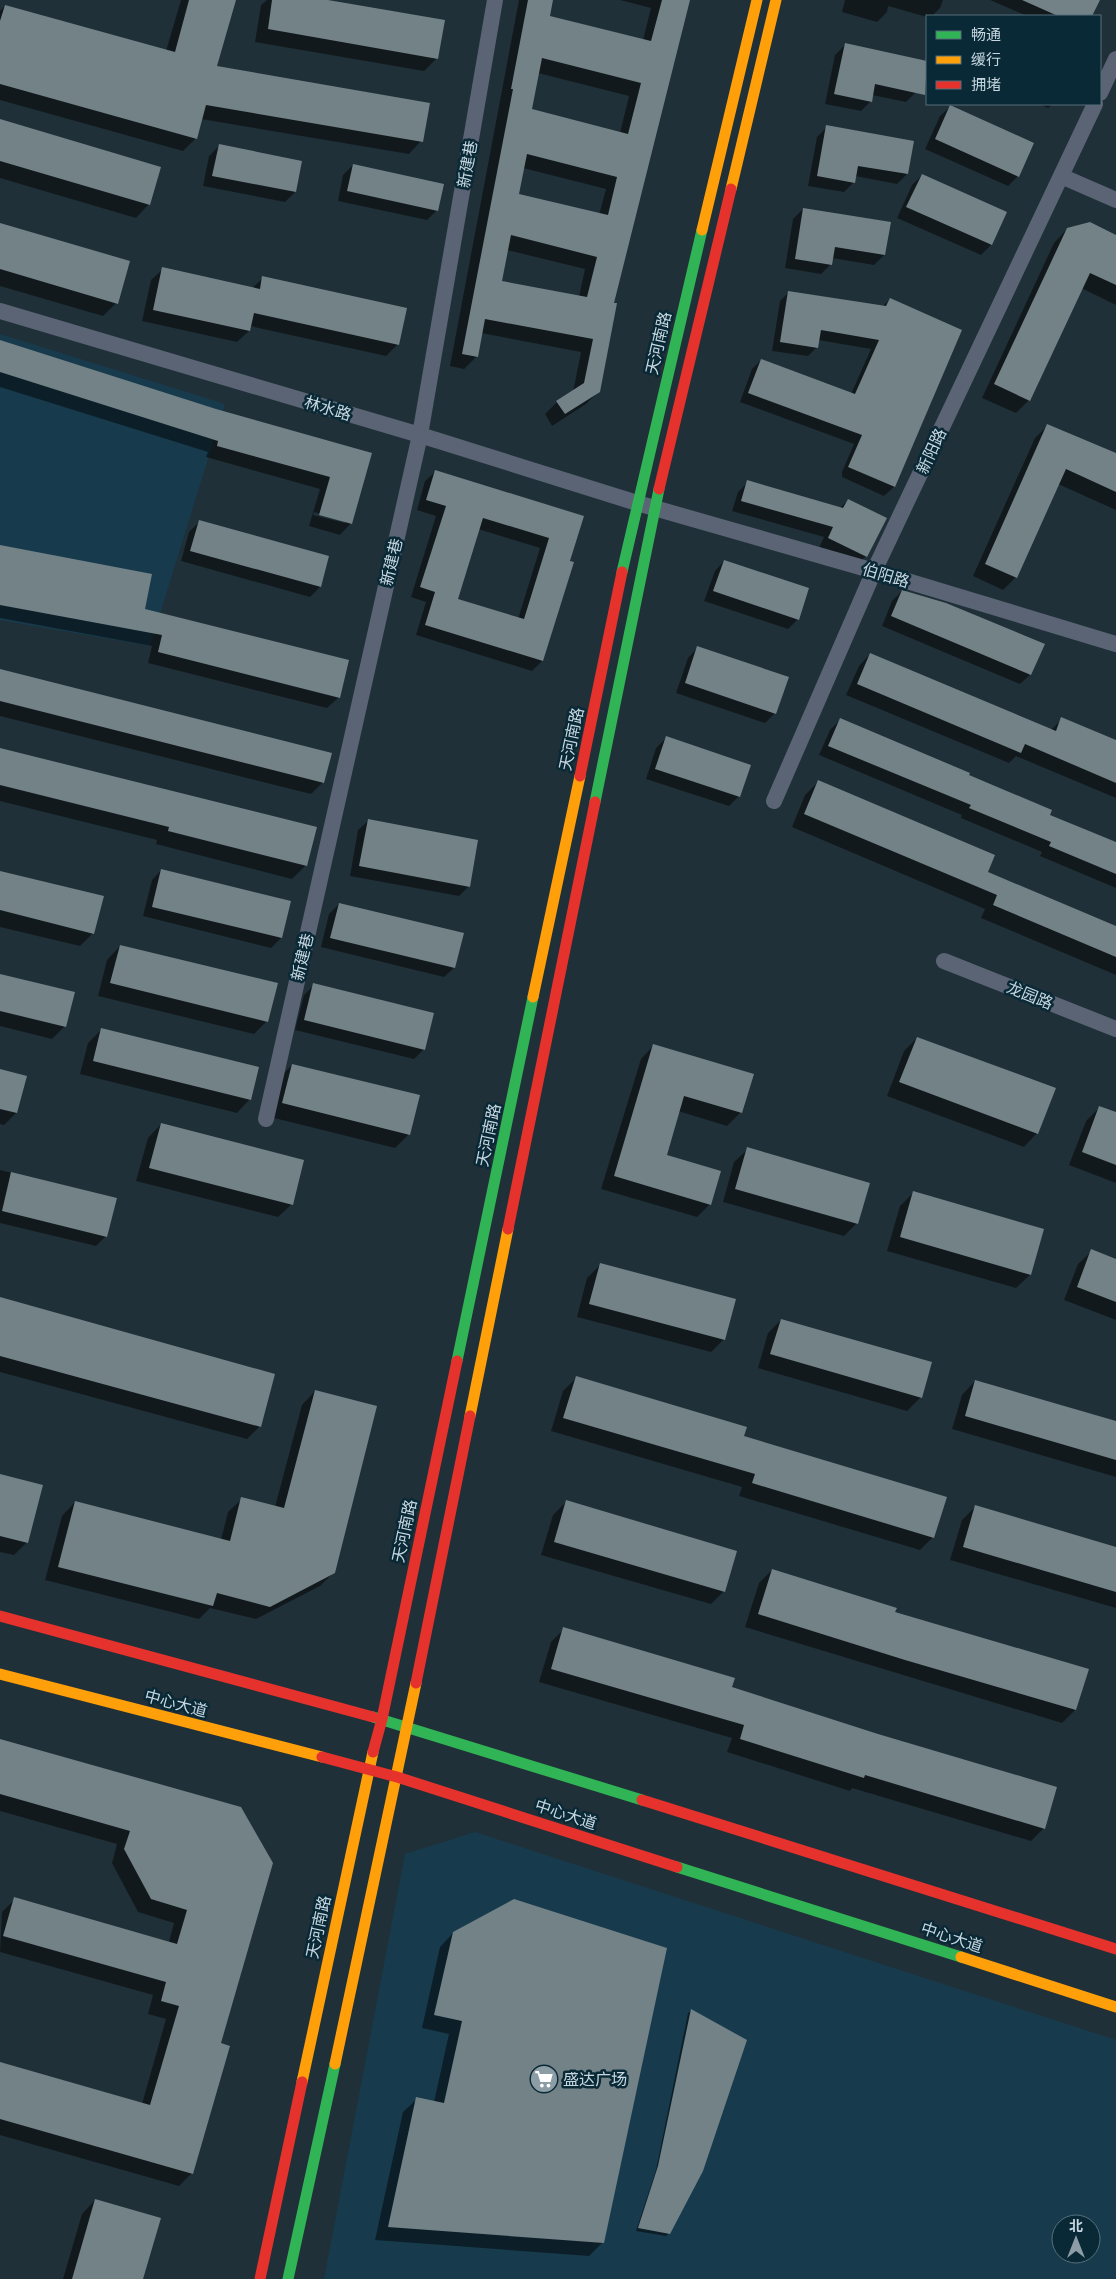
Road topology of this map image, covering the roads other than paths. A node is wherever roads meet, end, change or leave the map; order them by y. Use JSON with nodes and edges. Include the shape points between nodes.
{"nodes":[{"id":1,"x":495,"y":0,"type":"edge"},
{"id":2,"x":757,"y":0,"type":"edge"},
{"id":3,"x":776,"y":0,"type":"edge"},
{"id":4,"x":1116,"y":59,"type":"edge"},
{"id":5,"x":1101,"y":91,"type":"edge"},
{"id":6,"x":1095,"y":105,"type":"edge"},
{"id":7,"x":1061,"y":176,"type":"junction"},
{"id":8,"x":1116,"y":200,"type":"edge"},
{"id":9,"x":0,"y":311,"type":"edge"},
{"id":10,"x":420,"y":435,"type":"junction"},
{"id":11,"x":637,"y":503,"type":"junction"},
{"id":12,"x":655,"y":508,"type":"junction"},
{"id":13,"x":874,"y":571,"type":"junction"},
{"id":14,"x":1116,"y":644,"type":"edge"},
{"id":15,"x":774,"y":801,"type":"dead end"},
{"id":16,"x":944,"y":961,"type":"dead end"},
{"id":17,"x":1116,"y":1029,"type":"edge"},
{"id":18,"x":266,"y":1119,"type":"dead end"},
{"id":19,"x":0,"y":1616,"type":"edge"},
{"id":20,"x":0,"y":1674,"type":"edge"},
{"id":21,"x":382,"y":1719,"type":"junction"},
{"id":22,"x":407,"y":1726,"type":"junction"},
{"id":23,"x":368,"y":1770,"type":"junction"},
{"id":24,"x":397,"y":1777,"type":"junction"},
{"id":25,"x":1116,"y":1949,"type":"edge"},
{"id":26,"x":1116,"y":2007,"type":"edge"},
{"id":27,"x":260,"y":2279,"type":"edge"},
{"id":28,"x":288,"y":2279,"type":"edge"}],
"edges":[{"from":1,"to":10,"type":"street","name":"新建巷"},
{"from":2,"to":11,"type":"main road","name":"天河南路"},
{"from":3,"to":12,"type":"main road"},
{"from":4,"to":5,"type":"street"},
{"from":6,"to":7,"type":"street","name":"新阳路"},
{"from":7,"to":8,"type":"street"},
{"from":7,"to":13,"type":"street","name":"新阳路"},
{"from":9,"to":10,"type":"street","name":"林水路"},
{"from":10,"to":11,"type":"street","name":"林水路"},
{"from":10,"to":18,"type":"street","name":"新建巷"},
{"from":11,"to":12,"type":"street","name":"林水路"},
{"from":11,"to":21,"type":"main road","name":"天河南路"},
{"from":12,"to":13,"type":"street","name":"伯阳路"},
{"from":12,"to":22,"type":"main road"},
{"from":13,"to":14,"type":"street","name":"伯阳路"},
{"from":13,"to":15,"type":"street","name":"新阳路"},
{"from":16,"to":17,"type":"street","name":"龙园路"},
{"from":19,"to":21,"type":"main road"},
{"from":20,"to":23,"type":"main road","name":"中心大道"},
{"from":21,"to":22,"type":"main road"},
{"from":21,"to":23,"type":"main road","name":"天河南路"},
{"from":22,"to":24,"type":"main road"},
{"from":22,"to":25,"type":"main road"},
{"from":23,"to":24,"type":"main road","name":"中心大道"},
{"from":23,"to":27,"type":"main road","name":"天河南路"},
{"from":24,"to":26,"type":"main road","name":"中心大道"},
{"from":24,"to":28,"type":"main road"}]}
